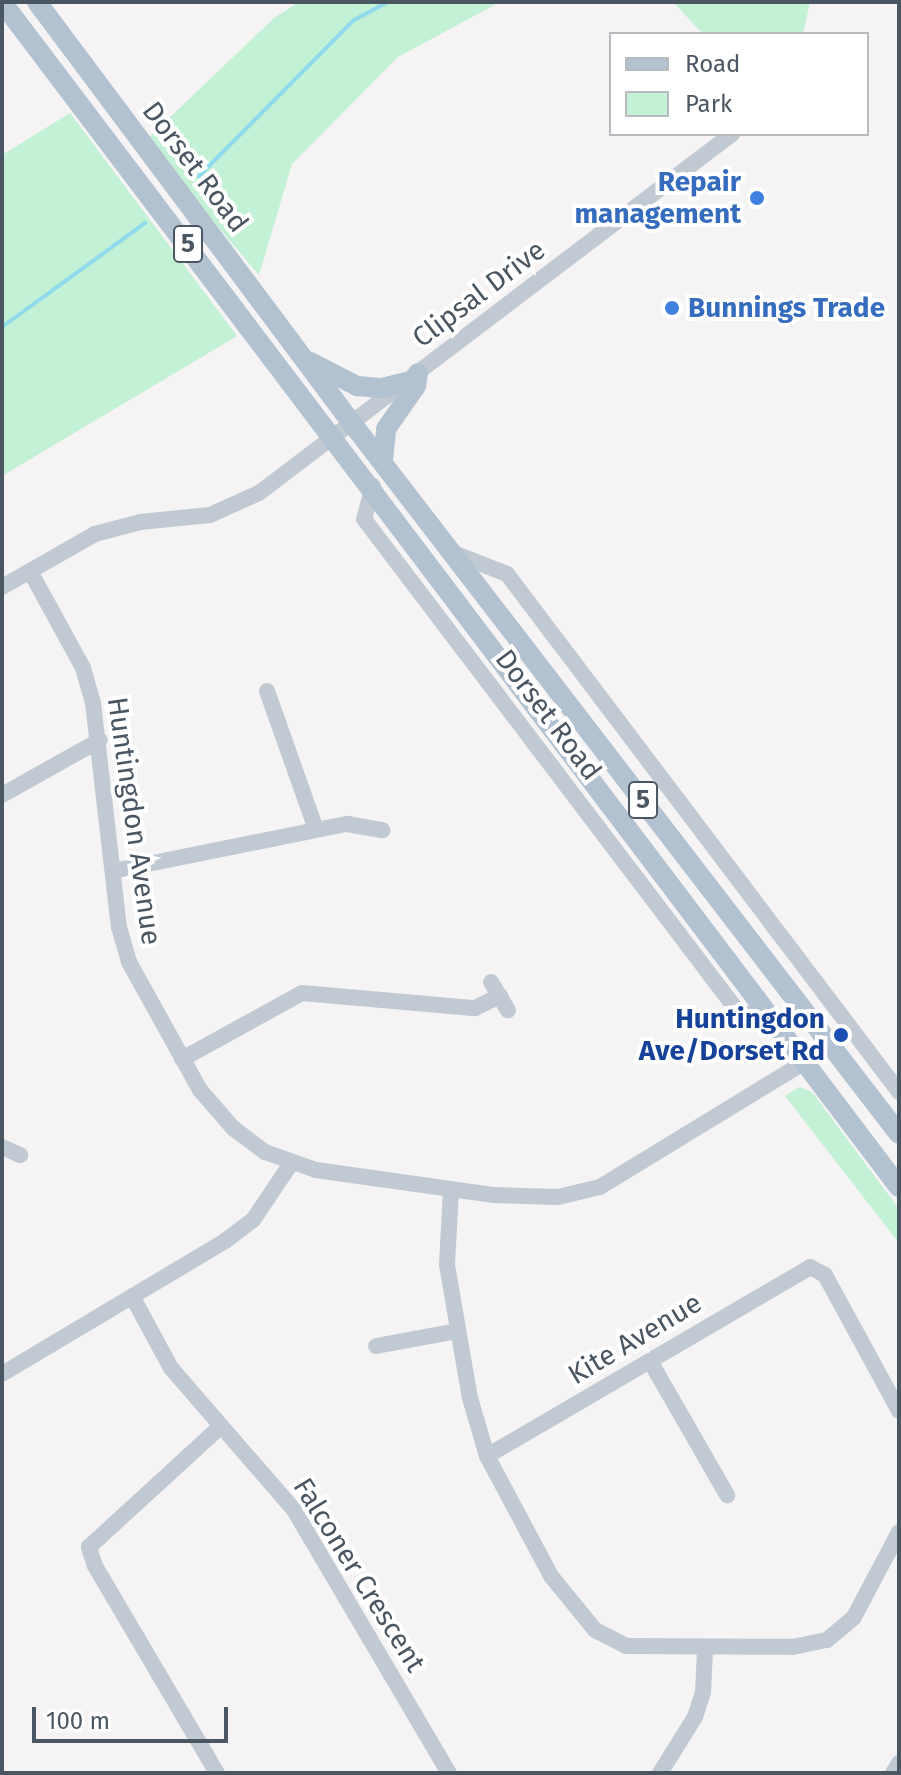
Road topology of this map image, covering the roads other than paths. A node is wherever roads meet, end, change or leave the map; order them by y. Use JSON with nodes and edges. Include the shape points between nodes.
{"nodes":[{"id":1,"x":2,"y":2,"type":"edge"},
{"id":2,"x":37,"y":2,"type":"edge"},
{"id":3,"x":729,"y":136,"type":"edge"},
{"id":4,"x":307,"y":360,"type":"junction"},
{"id":5,"x":412,"y":378,"type":"junction"},
{"id":6,"x":351,"y":422,"type":"junction"},
{"id":7,"x":333,"y":436,"type":"junction"},
{"id":8,"x":383,"y":460,"type":"junction"},
{"id":9,"x":456,"y":554,"type":"junction"},
{"id":10,"x":30,"y":571,"type":"junction"},
{"id":11,"x":2,"y":587,"type":"edge"},
{"id":12,"x":267,"y":691,"type":"dead end"},
{"id":13,"x":100,"y":740,"type":"junction"},
{"id":14,"x":2,"y":795,"type":"edge"},
{"id":15,"x":316,"y":829,"type":"junction"},
{"id":16,"x":382,"y":830,"type":"dead end"},
{"id":17,"x":705,"y":837,"type":"junction"},
{"id":18,"x":113,"y":871,"type":"junction"},
{"id":19,"x":701,"y":875,"type":"junction"},
{"id":20,"x":500,"y":996,"type":"dead end"},
{"id":21,"x":831,"y":1046,"type":"junction"},
{"id":22,"x":182,"y":1059,"type":"junction"},
{"id":23,"x":808,"y":1063,"type":"junction"},
{"id":24,"x":899,"y":1092,"type":"edge"},
{"id":25,"x":899,"y":1134,"type":"edge"},
{"id":26,"x":2,"y":1147,"type":"edge"},
{"id":27,"x":20,"y":1155,"type":"dead end"},
{"id":28,"x":290,"y":1165,"type":"junction"},
{"id":29,"x":899,"y":1187,"type":"edge"},
{"id":30,"x":451,"y":1190,"type":"junction"},
{"id":31,"x":132,"y":1296,"type":"junction"},
{"id":32,"x":457,"y":1331,"type":"junction"},
{"id":33,"x":376,"y":1346,"type":"dead end"},
{"id":34,"x":650,"y":1361,"type":"junction"},
{"id":35,"x":2,"y":1374,"type":"edge"},
{"id":36,"x":899,"y":1411,"type":"edge"},
{"id":37,"x":220,"y":1427,"type":"junction"},
{"id":38,"x":487,"y":1456,"type":"junction"},
{"id":39,"x":727,"y":1495,"type":"dead end"},
{"id":40,"x":899,"y":1532,"type":"edge"},
{"id":41,"x":705,"y":1649,"type":"junction"},
{"id":42,"x":899,"y":1763,"type":"edge"},
{"id":43,"x":217,"y":1773,"type":"edge"},
{"id":44,"x":449,"y":1773,"type":"edge"},
{"id":45,"x":660,"y":1773,"type":"edge"},
{"id":46,"x":893,"y":1773,"type":"edge"}],
"edges":[{"from":1,"to":7,"type":"main road","name":"Dorset Road","number":"5"},
{"from":2,"to":4,"type":"main road","name":"Dorset Road","number":"5"},
{"from":3,"to":5,"type":"street","name":"Clipsal Drive"},
{"from":4,"to":5,"type":"main road","via":[[357,386],[382,388]]},
{"from":4,"to":6,"type":"main road","name":"Dorset Road","number":"5"},
{"from":5,"to":6,"type":"street","name":"Clipsal Drive"},
{"from":5,"to":8,"type":"main road","via":[[416,386],[386,429]]},
{"from":6,"to":7,"type":"street","name":"Clipsal Drive"},
{"from":6,"to":8,"type":"main road","name":"Dorset Road","number":"5"},
{"from":7,"to":10,"type":"street","name":"Clipsal Drive","via":[[242,503],[196,517],[120,526]]},
{"from":7,"to":23,"type":"main road","name":"Dorset Road","number":"5"},
{"from":8,"to":9,"type":"main road","name":"Dorset Road","number":"5"},
{"from":9,"to":17,"type":"street","name":"Dorset Road","via":[[507,574]]},
{"from":9,"to":19,"type":"main road","name":"Dorset Road","number":"5"},
{"from":10,"to":11,"type":"street","name":"Clipsal Drive"},
{"from":10,"to":13,"type":"street","name":"Huntingdon Avenue","via":[[83,668]]},
{"from":12,"to":15,"type":"street"},
{"from":13,"to":14,"type":"street"},
{"from":13,"to":18,"type":"street","name":"Huntingdon Avenue"},
{"from":15,"to":16,"type":"street","via":[[359,823]]},
{"from":15,"to":18,"type":"street"},
{"from":17,"to":19,"type":"street"},
{"from":17,"to":24,"type":"street","name":"Dorset Road"},
{"from":18,"to":22,"type":"street","name":"Huntingdon Avenue","via":[[129,962]]},
{"from":19,"to":21,"type":"main road","name":"Dorset Road","number":"5"},
{"from":20,"to":22,"type":"street","via":[[475,1008],[302,993]]},
{"from":21,"to":23,"type":"street","name":"Huntingdon Avenue"},
{"from":21,"to":25,"type":"main road","name":"Dorset Road","number":"5"},
{"from":22,"to":28,"type":"street","name":"Huntingdon Avenue","via":[[233,1128]]},
{"from":23,"to":29,"type":"main road","name":"Dorset Road","number":"5"},
{"from":23,"to":30,"type":"street","name":"Huntingdon Avenue","via":[[600,1187],[538,1198]]},
{"from":26,"to":27,"type":"street"},
{"from":28,"to":30,"type":"street","name":"Huntingdon Avenue"},
{"from":28,"to":31,"type":"street","via":[[253,1220]]},
{"from":30,"to":32,"type":"street","via":[[446,1248]]},
{"from":31,"to":35,"type":"street"},
{"from":31,"to":37,"type":"street","name":"Falconer Crescent","via":[[171,1368]]},
{"from":32,"to":33,"type":"street"},
{"from":32,"to":38,"type":"street"},
{"from":34,"to":36,"type":"street","name":"Kite Avenue","via":[[810,1267],[825,1275]]},
{"from":34,"to":38,"type":"street","name":"Kite Avenue"},
{"from":34,"to":39,"type":"street"},
{"from":37,"to":43,"type":"street","via":[[89,1547],[95,1566]]},
{"from":37,"to":44,"type":"street","name":"Falconer Crescent","via":[[294,1510]]},
{"from":38,"to":41,"type":"street","via":[[551,1576],[595,1630],[626,1646]]},
{"from":40,"to":41,"type":"street","via":[[854,1617],[827,1640],[793,1647]]},
{"from":41,"to":45,"type":"street","via":[[703,1692],[695,1717]]},
{"from":42,"to":46,"type":"street"}]}
